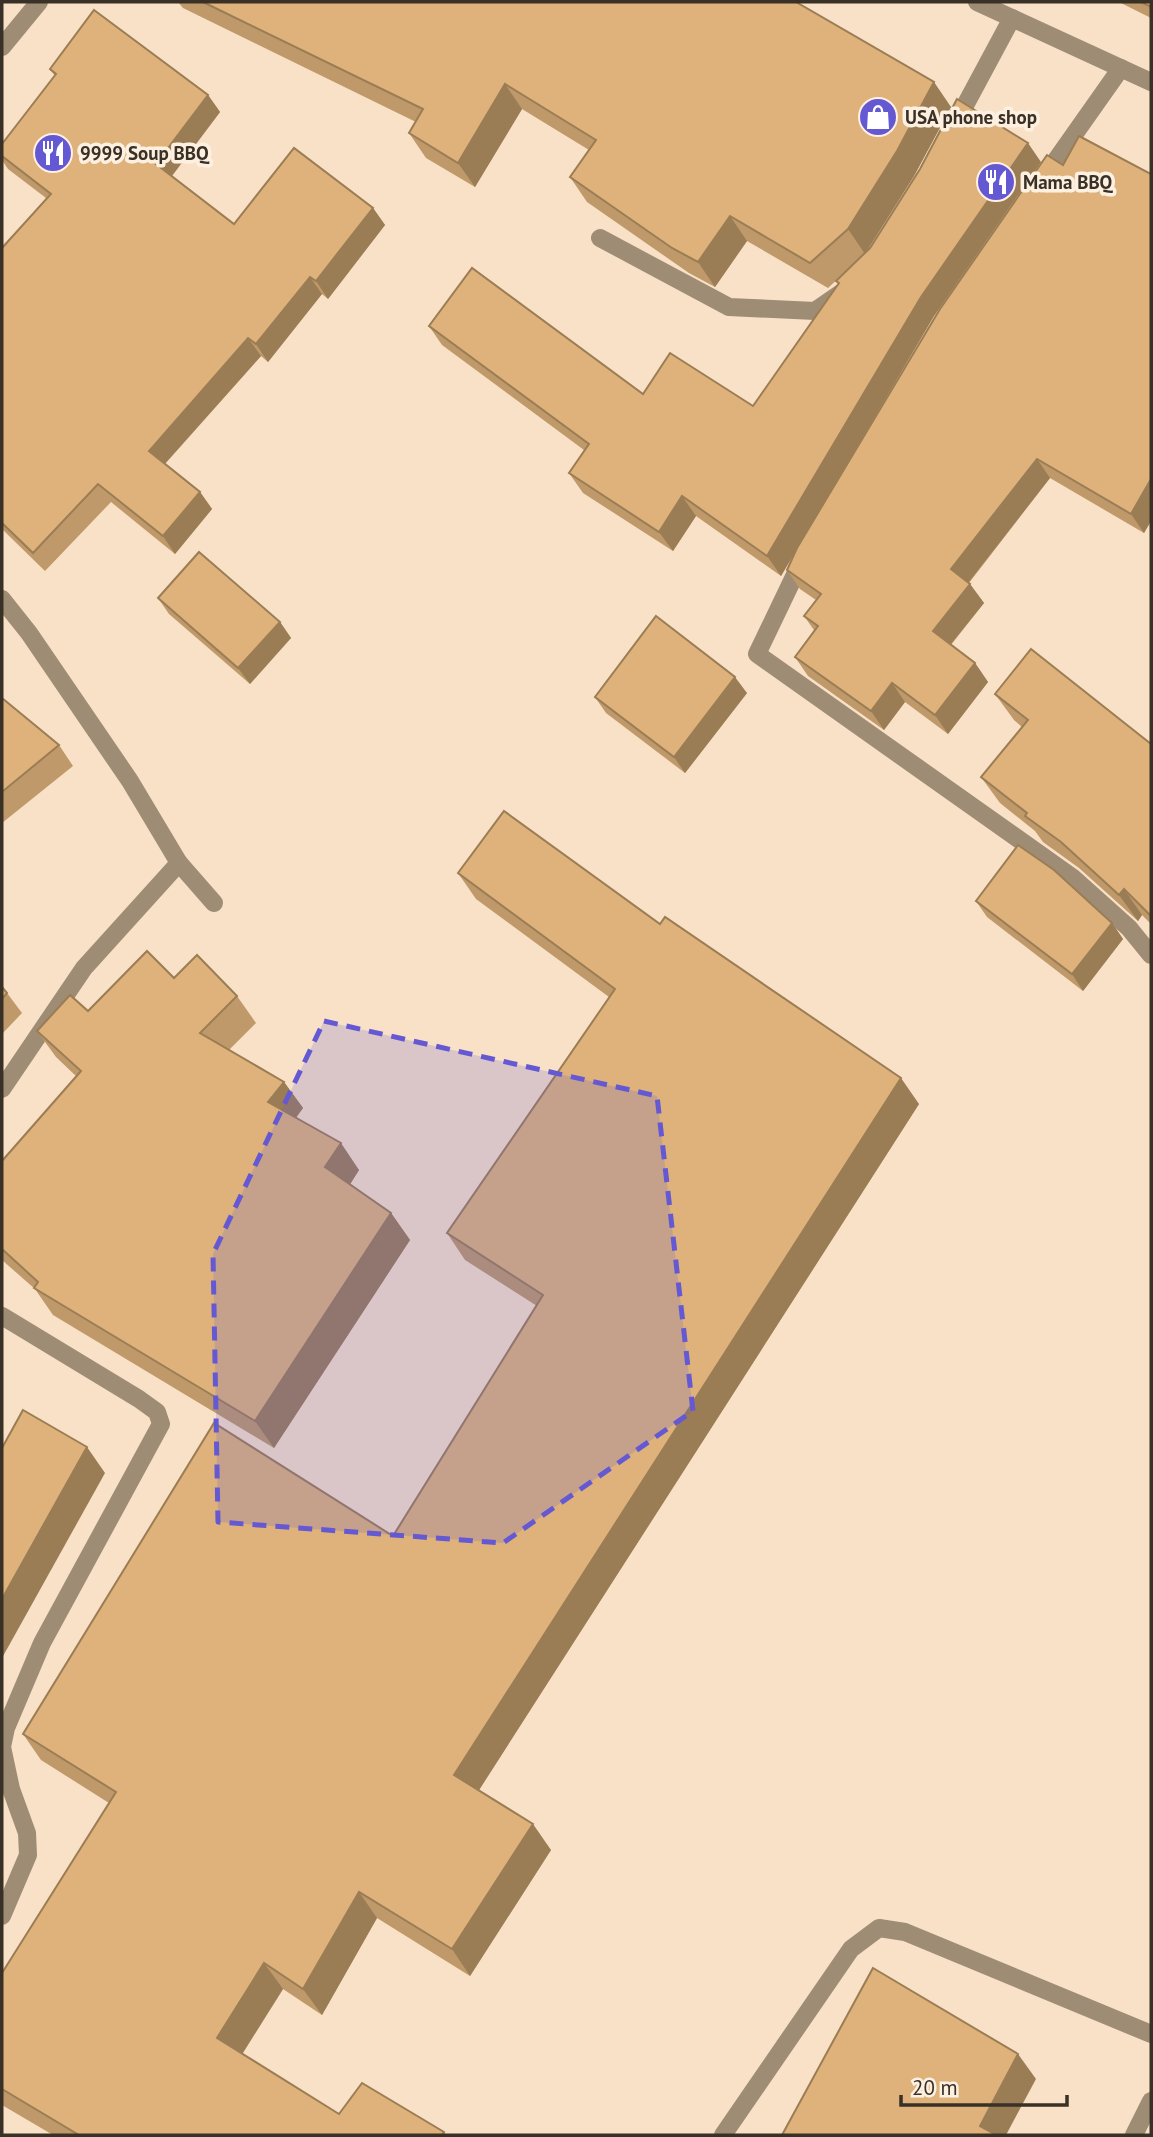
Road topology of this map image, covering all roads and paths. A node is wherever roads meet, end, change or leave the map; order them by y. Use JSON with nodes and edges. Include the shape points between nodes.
{"nodes":[{"id":1,"x":39,"y":2,"type":"edge"},
{"id":2,"x":977,"y":2,"type":"edge"},
{"id":3,"x":1012,"y":18,"type":"junction"},
{"id":4,"x":2,"y":47,"type":"edge"},
{"id":5,"x":1121,"y":68,"type":"junction"},
{"id":6,"x":1151,"y":82,"type":"edge"},
{"id":7,"x":943,"y":147,"type":"edge"},
{"id":8,"x":1033,"y":193,"type":"edge"},
{"id":9,"x":600,"y":238,"type":"edge"},
{"id":10,"x":851,"y":283,"type":"edge"},
{"id":11,"x":814,"y":539,"type":"edge"},
{"id":12,"x":2,"y":599,"type":"edge"},
{"id":13,"x":179,"y":863,"type":"junction"},
{"id":14,"x":214,"y":903,"type":"dead end"},
{"id":15,"x":1151,"y":955,"type":"edge"},
{"id":16,"x":2,"y":1089,"type":"edge"},
{"id":17,"x":2,"y":1315,"type":"edge"},
{"id":18,"x":2,"y":1916,"type":"edge"},
{"id":19,"x":1151,"y":2034,"type":"edge"},
{"id":20,"x":1151,"y":2101,"type":"edge"},
{"id":21,"x":723,"y":2135,"type":"edge"},
{"id":22,"x":1134,"y":2135,"type":"edge"}],
"edges":[{"from":1,"to":4,"type":"street"},
{"from":2,"to":3,"type":"street"},
{"from":3,"to":5,"type":"street"},
{"from":3,"to":7,"type":"street"},
{"from":5,"to":6,"type":"street"},
{"from":5,"to":8,"type":"street"},
{"from":9,"to":10,"type":"street","via":[[729,307],[816,311]]},
{"from":11,"to":15,"type":"street","via":[[757,654],[1072,877],[1129,928]]},
{"from":12,"to":13,"type":"street","via":[[130,781]]},
{"from":13,"to":14,"type":"street"},
{"from":13,"to":16,"type":"street","via":[[84,968]]},
{"from":17,"to":18,"type":"street","via":[[139,1399],[157,1412],[161,1424],[43,1643],[6,1728],[2,1747],[27,1833],[28,1855]]},
{"from":19,"to":21,"type":"street","via":[[905,1932],[879,1928],[851,1949]]},
{"from":20,"to":22,"type":"street"}]}
